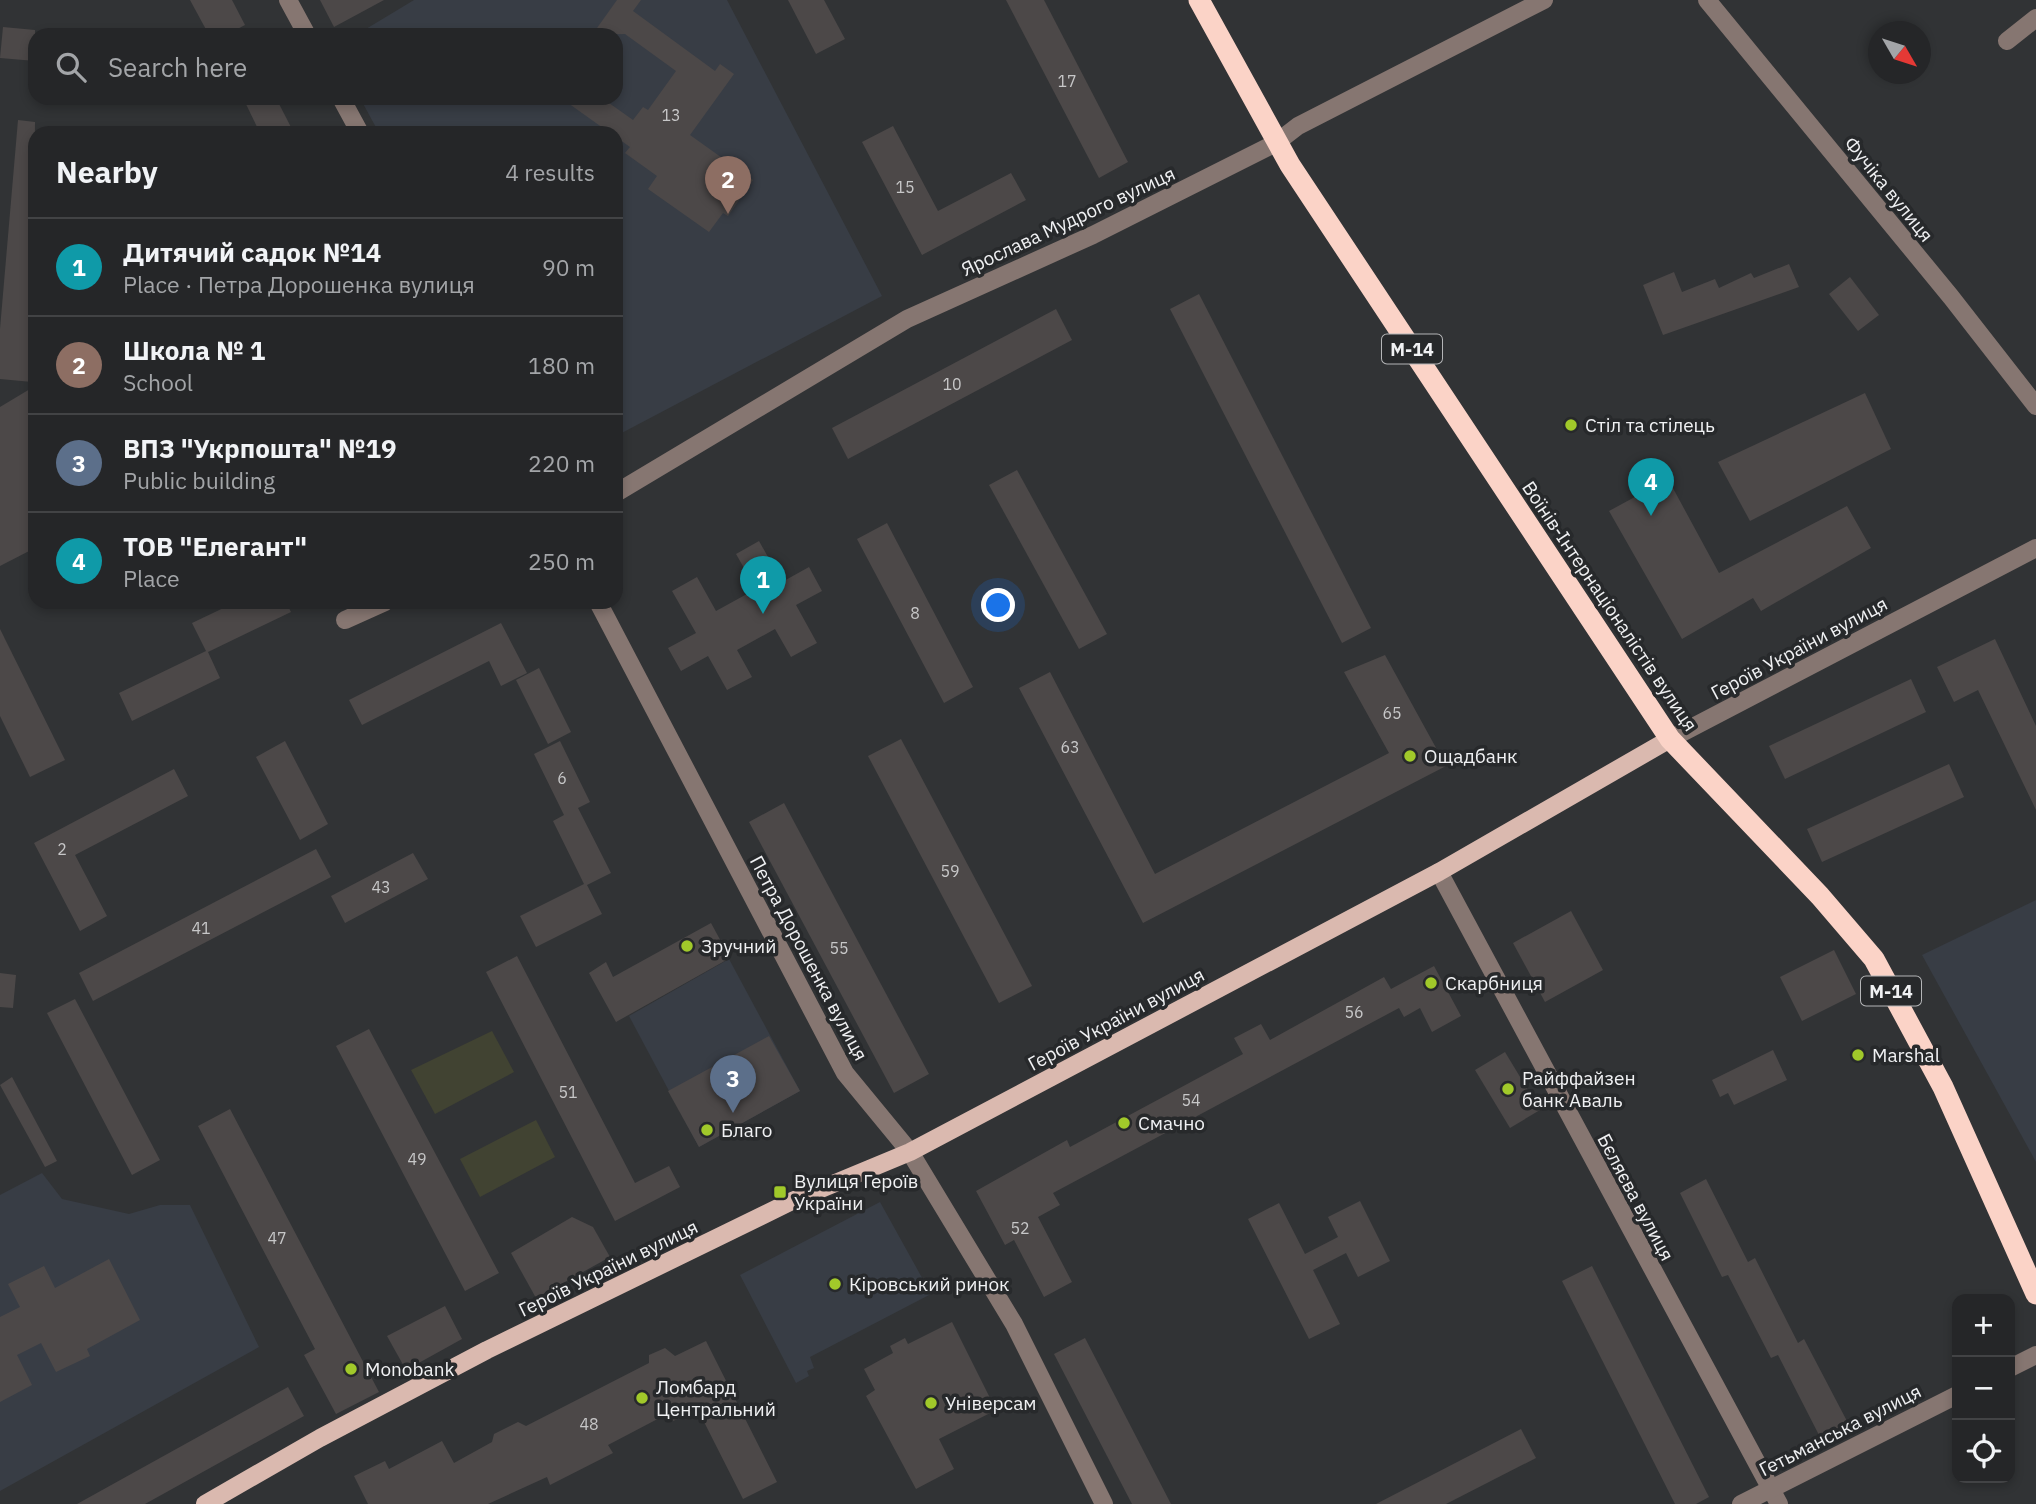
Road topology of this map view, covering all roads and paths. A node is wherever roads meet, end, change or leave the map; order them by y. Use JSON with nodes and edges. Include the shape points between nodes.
{"nodes":[{"id":1,"x":288,"y":0,"type":"edge"},
{"id":2,"x":1199,"y":0,"type":"edge"},
{"id":3,"x":1544,"y":0,"type":"edge"},
{"id":4,"x":1707,"y":0,"type":"edge"},
{"id":5,"x":2036,"y":18,"type":"edge"},
{"id":6,"x":303,"y":28,"type":"edge"},
{"id":7,"x":2007,"y":41,"type":"dead end"},
{"id":8,"x":345,"y":105,"type":"edge"},
{"id":9,"x":356,"y":126,"type":"edge"},
{"id":10,"x":1276,"y":143,"type":"junction"},
{"id":11,"x":2036,"y":406,"type":"edge"},
{"id":12,"x":623,"y":489,"type":"edge"},
{"id":13,"x":2036,"y":548,"type":"edge"},
{"id":14,"x":369,"y":609,"type":"edge"},
{"id":15,"x":602,"y":609,"type":"edge"},
{"id":16,"x":345,"y":620,"type":"dead end"},
{"id":17,"x":1670,"y":739,"type":"junction"},
{"id":18,"x":1439,"y":872,"type":"junction"},
{"id":19,"x":910,"y":1152,"type":"junction"},
{"id":20,"x":2036,"y":1294,"type":"edge"},
{"id":21,"x":2036,"y":1355,"type":"edge"},
{"id":22,"x":2015,"y":1366,"type":"edge"},
{"id":23,"x":1952,"y":1398,"type":"edge"},
{"id":24,"x":1775,"y":1496,"type":"edge"},
{"id":25,"x":205,"y":1504,"type":"edge"},
{"id":26,"x":1104,"y":1504,"type":"edge"},
{"id":27,"x":1741,"y":1504,"type":"edge"}],
"edges":[{"from":1,"to":6,"type":"street"},
{"from":2,"to":10,"type":"highway","name":"Воїнів-Інтернаціоналістів вулиця","number":"М-14"},
{"from":3,"to":10,"type":"street","name":"Ярослава Мудрого вулиця","via":[[1298,126]]},
{"from":4,"to":11,"type":"street","name":"Фучіка вулиця"},
{"from":5,"to":7,"type":"street"},
{"from":8,"to":9,"type":"street"},
{"from":10,"to":12,"type":"street","name":"Ярослава Мудрого вулиця","via":[[1093,235],[907,319]]},
{"from":10,"to":17,"type":"highway","name":"Воїнів-Інтернаціоналістів вулиця","number":"М-14"},
{"from":13,"to":17,"type":"street","name":"Героїв України вулиця"},
{"from":14,"to":16,"type":"street"},
{"from":15,"to":19,"type":"street","name":"Петра Дорошенка вулиця","via":[[845,1073]]},
{"from":17,"to":18,"type":"main road","name":"Героїв України вулиця"},
{"from":17,"to":20,"type":"highway","name":"Воїнів-Інтернаціоналістів вулиця","number":"М-14","via":[[1874,959],[1943,1087]]},
{"from":18,"to":19,"type":"main road","name":"Героїв України вулиця"},
{"from":18,"to":24,"type":"street","name":"Бєляєва вулиця"},
{"from":19,"to":25,"type":"main road","name":"Героїв України вулиця","via":[[792,1201],[487,1350]]},
{"from":19,"to":26,"type":"street","name":"Петра Дорошенка вулиця","via":[[1014,1324]]},
{"from":21,"to":22,"type":"street"},
{"from":23,"to":24,"type":"street","name":"Гетьманська вулиця"},
{"from":24,"to":27,"type":"street","name":"Гетьманська вулиця"}]}
